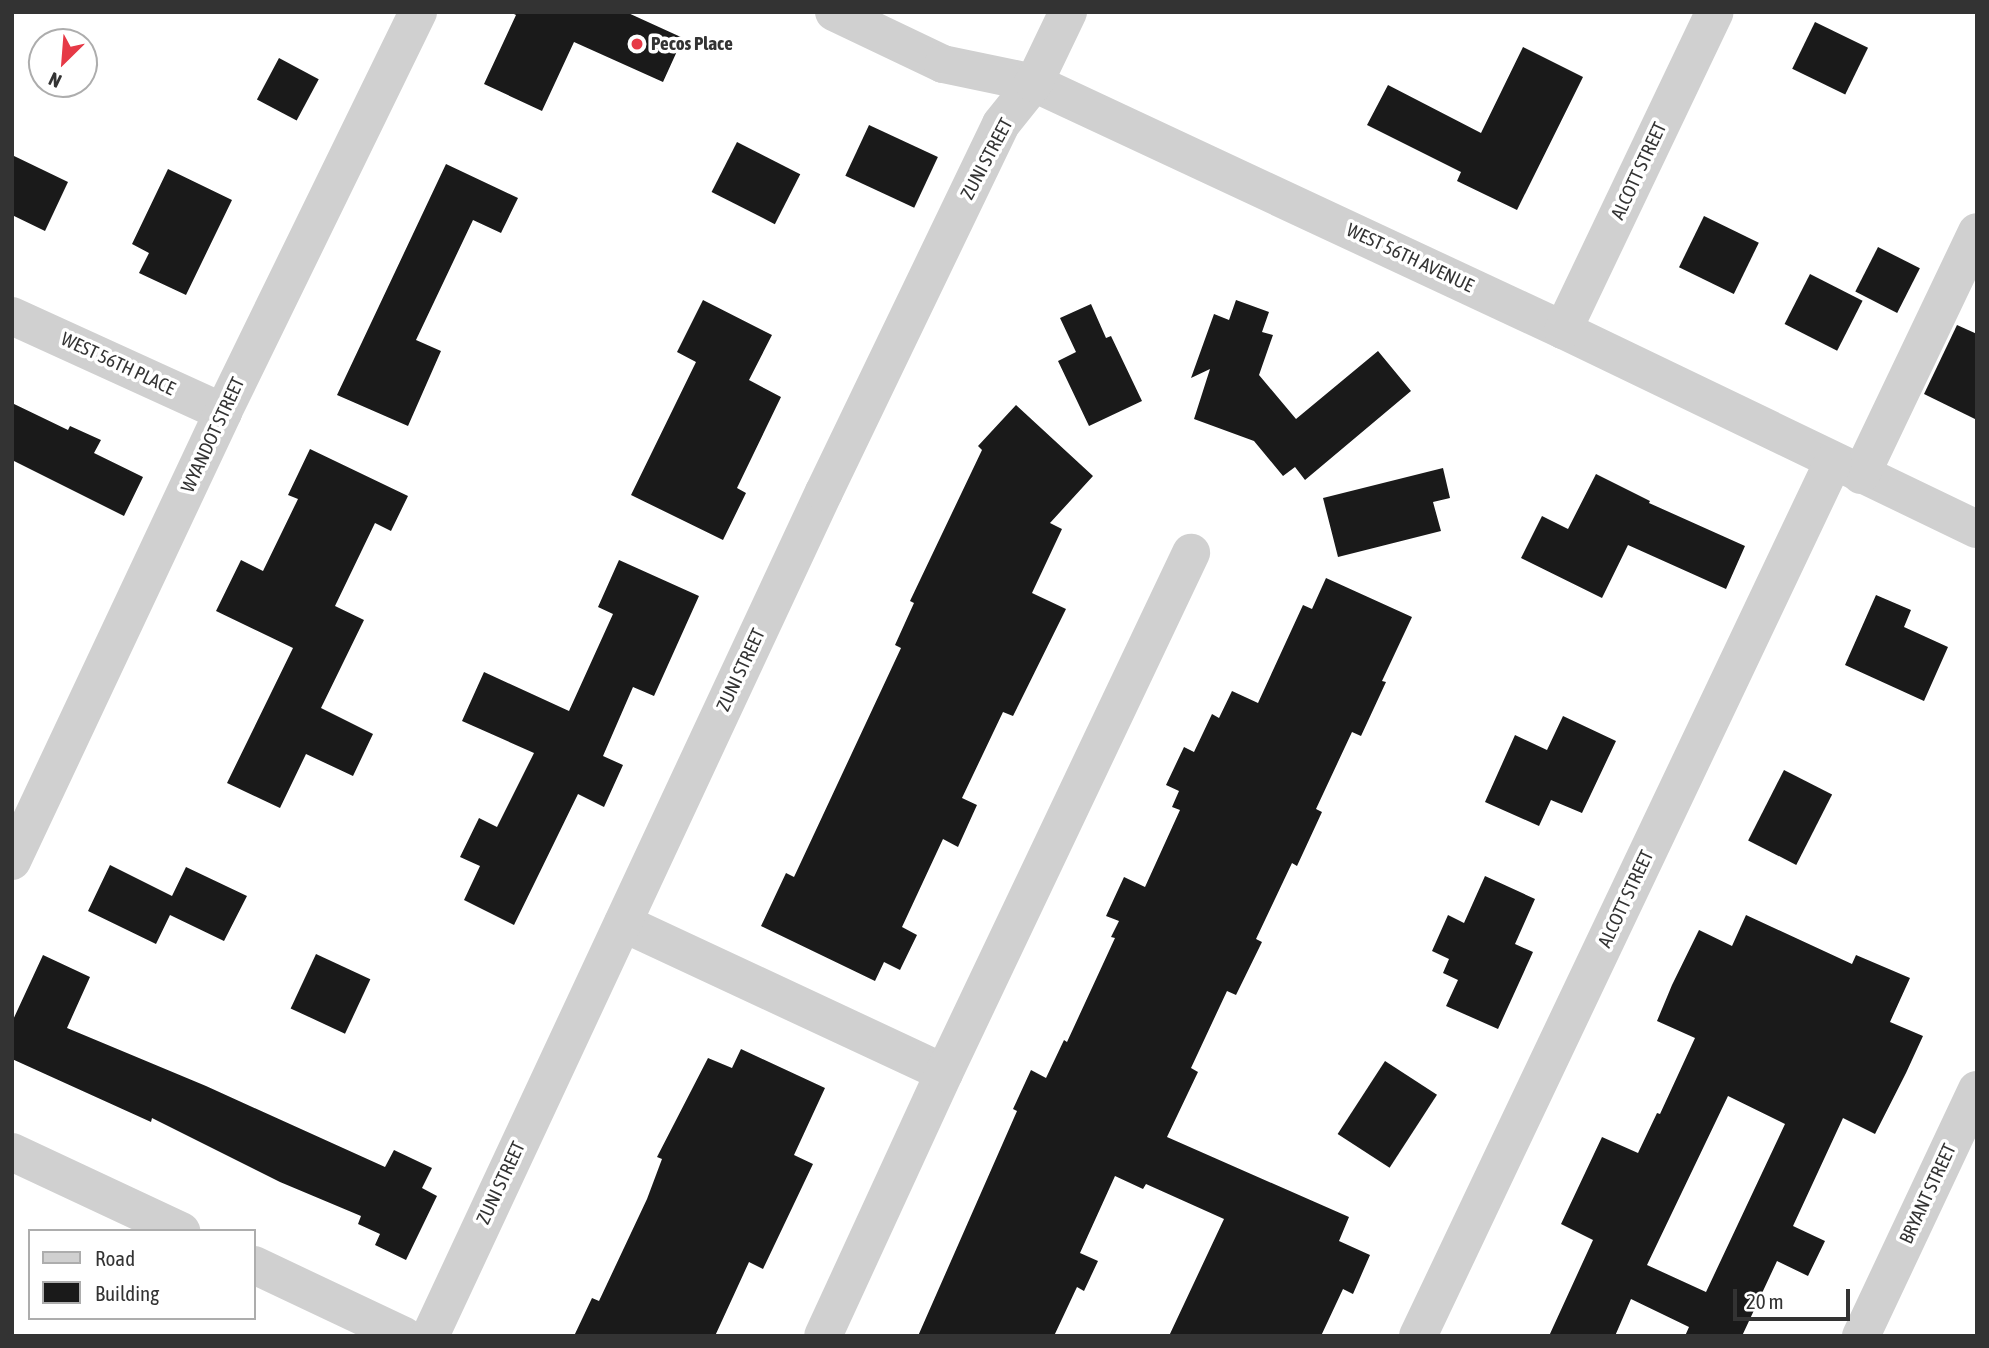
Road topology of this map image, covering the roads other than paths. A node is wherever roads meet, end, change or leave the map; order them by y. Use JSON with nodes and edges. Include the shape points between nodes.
{"nodes":[{"id":1,"x":418,"y":12,"type":"edge"},
{"id":2,"x":834,"y":12,"type":"edge"},
{"id":3,"x":1068,"y":12,"type":"edge"},
{"id":4,"x":1714,"y":12,"type":"edge"},
{"id":5,"x":1034,"y":83,"type":"junction"},
{"id":6,"x":1977,"y":232,"type":"edge"},
{"id":7,"x":12,"y":316,"type":"edge"},
{"id":8,"x":1563,"y":330,"type":"junction"},
{"id":9,"x":223,"y":412,"type":"junction"},
{"id":10,"x":1847,"y":468,"type":"junction"},
{"id":11,"x":1977,"y":529,"type":"edge"},
{"id":12,"x":1191,"y":553,"type":"dead end"},
{"id":13,"x":12,"y":861,"type":"edge"},
{"id":14,"x":623,"y":923,"type":"junction"},
{"id":15,"x":944,"y":1073,"type":"junction"},
{"id":16,"x":1977,"y":1090,"type":"edge"},
{"id":17,"x":12,"y":1152,"type":"edge"},
{"id":18,"x":177,"y":1229,"type":"edge"},
{"id":19,"x":256,"y":1266,"type":"edge"},
{"id":20,"x":404,"y":1336,"type":"edge"},
{"id":21,"x":430,"y":1336,"type":"edge"},
{"id":22,"x":823,"y":1336,"type":"edge"},
{"id":23,"x":1418,"y":1336,"type":"edge"},
{"id":24,"x":1861,"y":1336,"type":"edge"}],
"edges":[{"from":1,"to":9,"type":"street","name":"WYANDOT STREET"},
{"from":2,"to":5,"type":"street","name":"WEST 56TH AVENUE","via":[[943,64]]},
{"from":3,"to":5,"type":"street","name":"ZUNI STREET"},
{"from":4,"to":8,"type":"street","name":"ALCOTT STREET"},
{"from":5,"to":8,"type":"street","name":"WEST 56TH AVENUE"},
{"from":5,"to":14,"type":"street","name":"ZUNI STREET","via":[[1001,124]]},
{"from":6,"to":10,"type":"street","name":"ALCOTT STREET"},
{"from":7,"to":9,"type":"street","name":"WEST 56TH PLACE"},
{"from":8,"to":10,"type":"street","name":"WEST 56TH AVENUE"},
{"from":9,"to":13,"type":"street","name":"WYANDOT STREET"},
{"from":10,"to":11,"type":"street","name":"WEST 56TH AVENUE"},
{"from":10,"to":23,"type":"street","name":"ALCOTT STREET"},
{"from":12,"to":15,"type":"street"},
{"from":14,"to":15,"type":"street"},
{"from":14,"to":21,"type":"street","name":"ZUNI STREET"},
{"from":15,"to":22,"type":"street"},
{"from":16,"to":24,"type":"street","name":"BRYANT STREET"},
{"from":17,"to":18,"type":"street"},
{"from":19,"to":20,"type":"street"}]}
